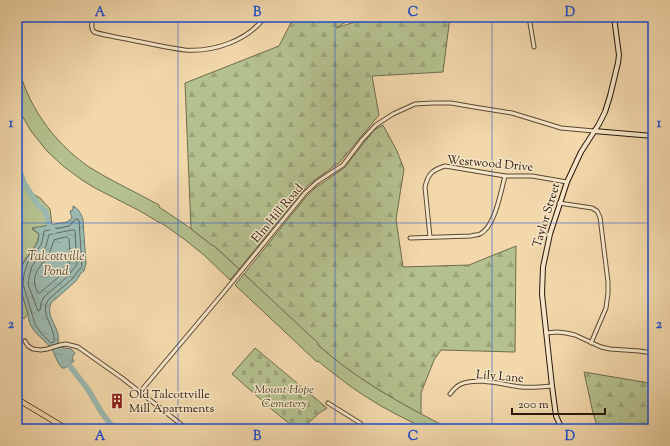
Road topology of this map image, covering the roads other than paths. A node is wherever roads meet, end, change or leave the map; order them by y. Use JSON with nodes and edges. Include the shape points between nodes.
{"nodes":[{"id":1,"x":93,"y":17,"type":"edge"},
{"id":2,"x":264,"y":17,"type":"edge"},
{"id":3,"x":529,"y":17,"type":"edge"},
{"id":4,"x":614,"y":17,"type":"edge"},
{"id":5,"x":534,"y":47,"type":"dead end"},
{"id":6,"x":594,"y":131,"type":"junction"},
{"id":7,"x":653,"y":136,"type":"edge"},
{"id":8,"x":506,"y":176,"type":"junction"},
{"id":9,"x":567,"y":182,"type":"junction"},
{"id":10,"x":559,"y":203,"type":"junction"},
{"id":11,"x":430,"y":237,"type":"junction"},
{"id":12,"x":410,"y":238,"type":"dead end"},
{"id":13,"x":546,"y":333,"type":"junction"},
{"id":14,"x":25,"y":341,"type":"dead end"},
{"id":15,"x":591,"y":343,"type":"junction"},
{"id":16,"x":653,"y":353,"type":"edge"},
{"id":17,"x":552,"y":386,"type":"junction"},
{"id":18,"x":140,"y":392,"type":"junction"},
{"id":19,"x":450,"y":394,"type":"dead end"},
{"id":20,"x":17,"y":399,"type":"edge"},
{"id":21,"x":328,"y":403,"type":"dead end"},
{"id":22,"x":67,"y":429,"type":"edge"},
{"id":23,"x":187,"y":429,"type":"edge"},
{"id":24,"x":364,"y":429,"type":"edge"},
{"id":25,"x":562,"y":429,"type":"edge"}],
"edges":[{"from":1,"to":2,"type":"street","via":[[92,30],[96,32],[186,50],[222,46],[251,32]]},
{"from":3,"to":5,"type":"street"},
{"from":4,"to":6,"type":"street","name":"Taylor Street","via":[[618,63],[605,112]]},
{"from":6,"to":7,"type":"street","name":"Elm Hill Road"},
{"from":6,"to":9,"type":"street","name":"Taylor Street"},
{"from":6,"to":18,"type":"street","name":"Elm Hill Road","via":[[561,128],[512,113],[451,103],[415,104],[393,114],[369,132],[343,165],[305,193]]},
{"from":8,"to":9,"type":"street","name":"Westwood Drive","via":[[532,176]]},
{"from":8,"to":11,"type":"street","via":[[492,221],[481,234]]},
{"from":8,"to":11,"type":"street","name":"Westwood Drive","via":[[445,166],[431,172],[424,187]]},
{"from":9,"to":10,"type":"street","name":"Taylor Street"},
{"from":10,"to":13,"type":"street","name":"Taylor Street","via":[[543,268],[542,294]]},
{"from":10,"to":15,"type":"street","via":[[592,208],[600,217],[608,293],[606,308]]},
{"from":11,"to":12,"type":"street"},
{"from":13,"to":15,"type":"street","via":[[566,333]]},
{"from":13,"to":17,"type":"street","name":"Taylor Street"},
{"from":14,"to":18,"type":"street","via":[[33,349],[41,350],[60,345],[78,347]]},
{"from":15,"to":16,"type":"street","via":[[610,349]]},
{"from":17,"to":19,"type":"street","name":"Lily Lane","via":[[522,387],[471,382],[461,384]]},
{"from":17,"to":25,"type":"street","name":"Taylor Street","via":[[556,416]]},
{"from":18,"to":23,"type":"street"},
{"from":20,"to":22,"type":"main road"},
{"from":21,"to":24,"type":"street","via":[[360,423]]}]}
